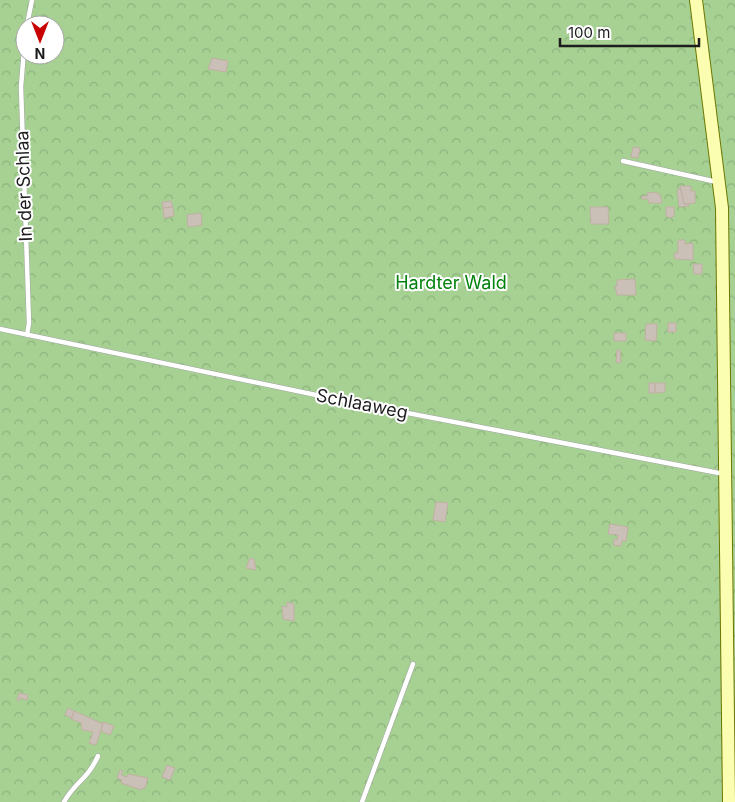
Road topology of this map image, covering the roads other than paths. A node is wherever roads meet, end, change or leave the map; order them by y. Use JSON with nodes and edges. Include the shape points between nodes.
{"nodes":[{"id":1,"x":32,"y":0,"type":"edge"},
{"id":2,"x":696,"y":0,"type":"edge"},
{"id":3,"x":29,"y":15,"type":"edge"},
{"id":4,"x":23,"y":65,"type":"edge"},
{"id":5,"x":623,"y":162,"type":"dead end"},
{"id":6,"x":720,"y":183,"type":"junction"},
{"id":7,"x":0,"y":330,"type":"edge"},
{"id":8,"x":27,"y":335,"type":"junction"},
{"id":9,"x":726,"y":474,"type":"junction"},
{"id":10,"x":413,"y":664,"type":"dead end"},
{"id":11,"x":98,"y":756,"type":"dead end"},
{"id":12,"x":64,"y":802,"type":"edge"},
{"id":13,"x":362,"y":802,"type":"edge"},
{"id":14,"x":729,"y":802,"type":"edge"}],
"edges":[{"from":1,"to":3,"type":"lane"},
{"from":2,"to":6,"type":"main road"},
{"from":4,"to":8,"type":"lane","name":"In der Schlaa"},
{"from":5,"to":6,"type":"lane"},
{"from":6,"to":9,"type":"main road"},
{"from":7,"to":8,"type":"lane","name":"Schlaaweg"},
{"from":8,"to":9,"type":"lane","name":"Schlaaweg","via":[[340,400]]},
{"from":9,"to":14,"type":"main road"},
{"from":10,"to":13,"type":"lane"},
{"from":11,"to":12,"type":"lane","via":[[88,776]]}]}
